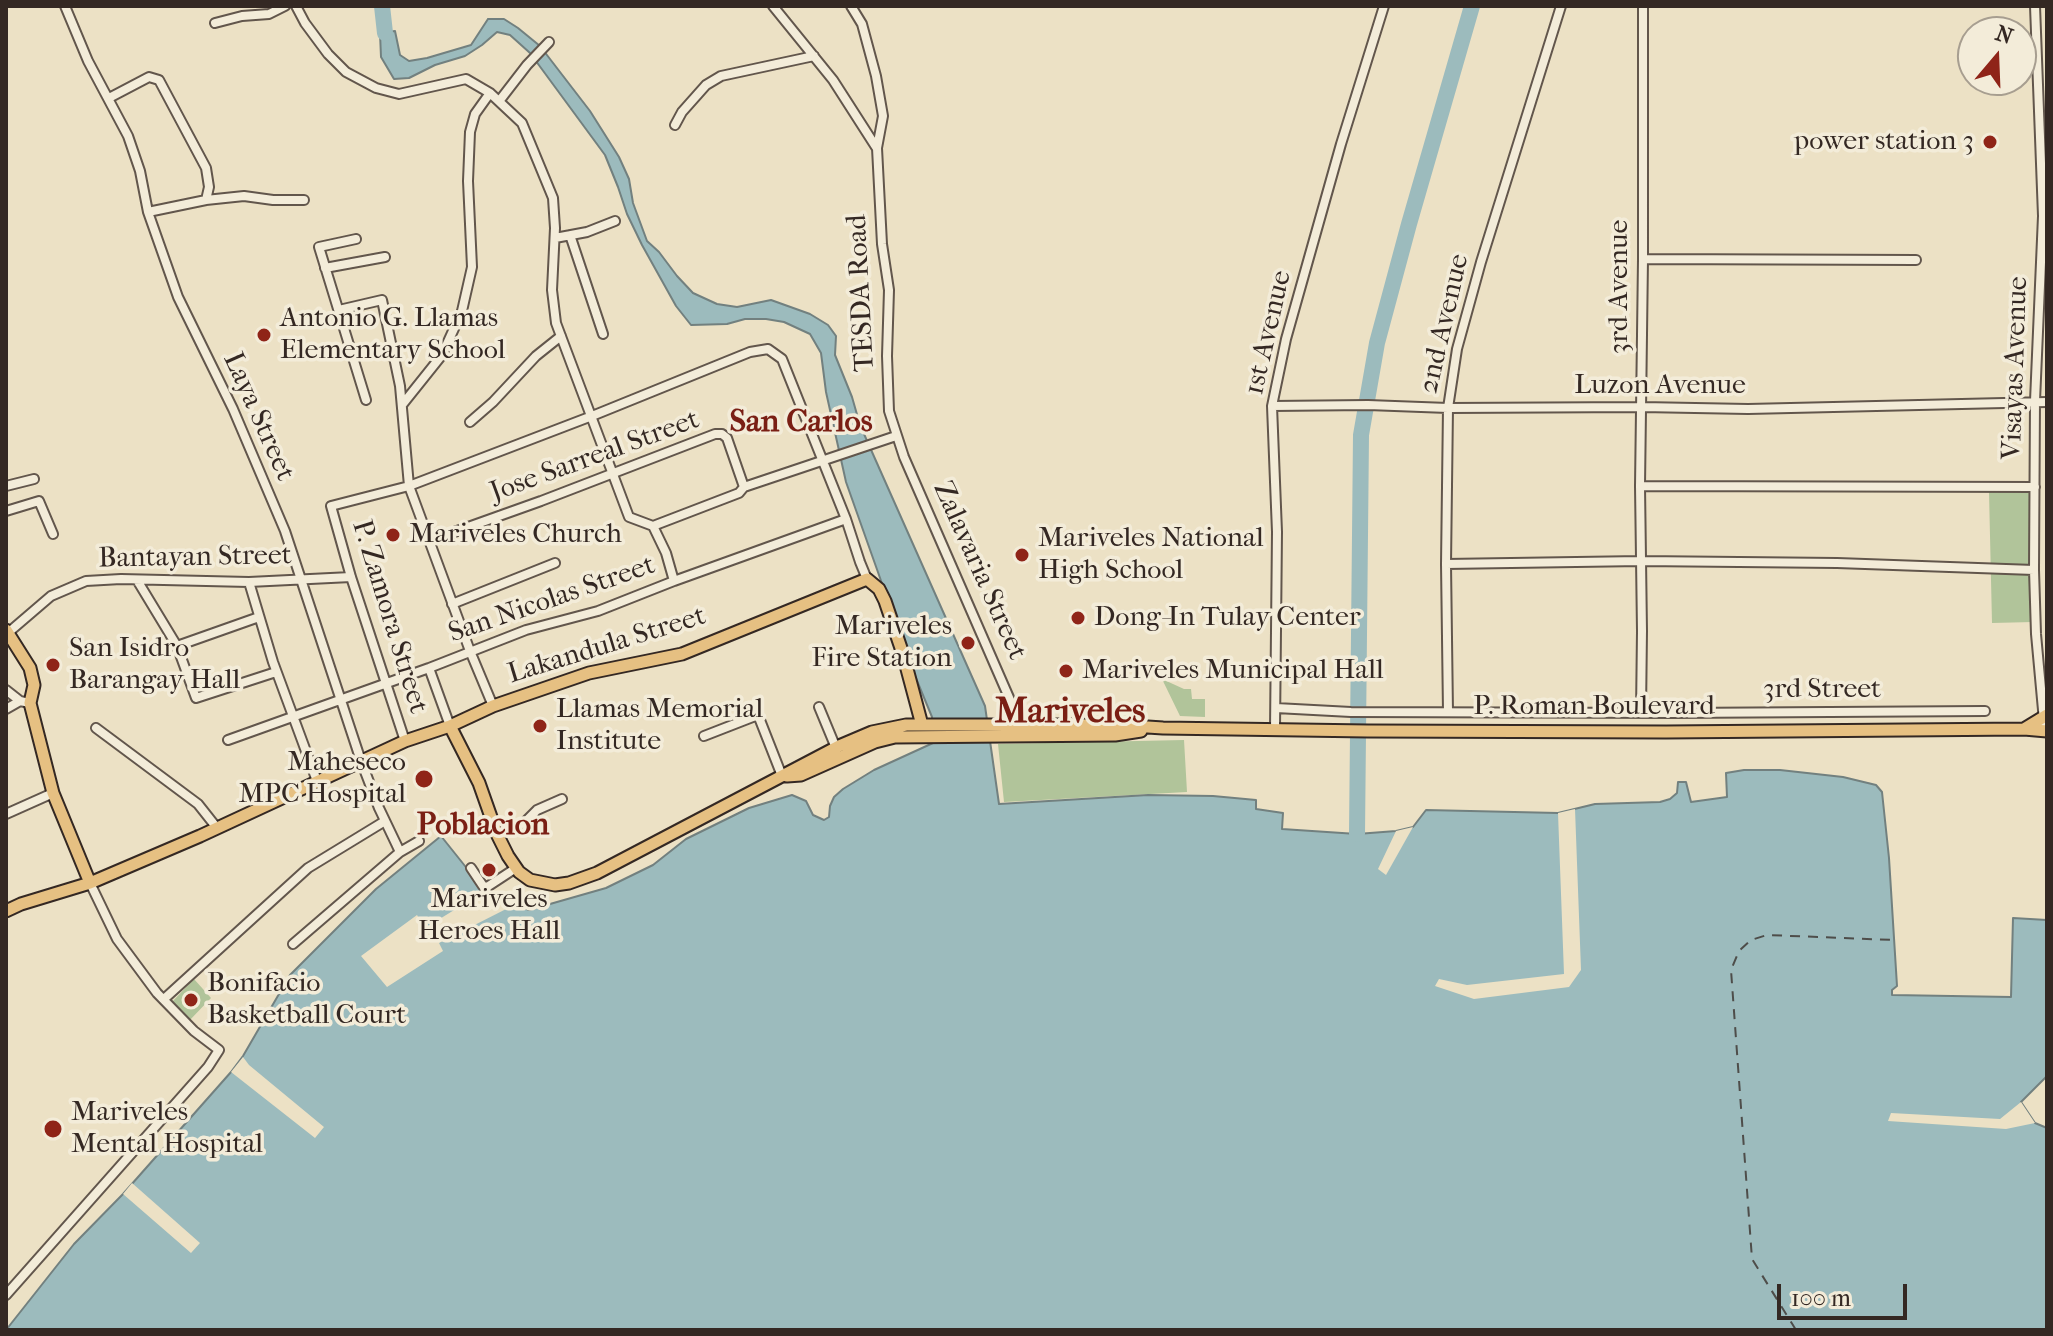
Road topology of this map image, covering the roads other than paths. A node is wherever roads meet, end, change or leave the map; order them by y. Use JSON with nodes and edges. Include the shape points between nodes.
{"nodes":[{"id":1,"x":65,"y":6,"type":"edge"},
{"id":2,"x":285,"y":6,"type":"edge"},
{"id":3,"x":296,"y":6,"type":"edge"},
{"id":4,"x":773,"y":6,"type":"edge"},
{"id":5,"x":851,"y":6,"type":"edge"},
{"id":6,"x":1384,"y":6,"type":"edge"},
{"id":7,"x":1561,"y":6,"type":"edge"},
{"id":8,"x":1643,"y":6,"type":"edge"},
{"id":9,"x":2035,"y":6,"type":"edge"},
{"id":10,"x":215,"y":23,"type":"dead end"},
{"id":11,"x":547,"y":44,"type":"dead end"},
{"id":12,"x":814,"y":56,"type":"junction"},
{"id":13,"x":490,"y":93,"type":"junction"},
{"id":14,"x":109,"y":98,"type":"junction"},
{"id":15,"x":500,"y":100,"type":"junction"},
{"id":16,"x":675,"y":125,"type":"dead end"},
{"id":17,"x":877,"y":148,"type":"junction"},
{"id":18,"x":206,"y":200,"type":"junction"},
{"id":19,"x":304,"y":200,"type":"dead end"},
{"id":20,"x":148,"y":212,"type":"junction"},
{"id":21,"x":615,"y":221,"type":"dead end"},
{"id":22,"x":570,"y":235,"type":"junction"},
{"id":23,"x":555,"y":238,"type":"junction"},
{"id":24,"x":356,"y":239,"type":"dead end"},
{"id":25,"x":385,"y":257,"type":"dead end"},
{"id":26,"x":1643,"y":259,"type":"junction"},
{"id":27,"x":1916,"y":260,"type":"dead end"},
{"id":28,"x":325,"y":268,"type":"junction"},
{"id":29,"x":339,"y":310,"type":"junction"},
{"id":30,"x":603,"y":334,"type":"dead end"},
{"id":31,"x":561,"y":336,"type":"junction"},
{"id":32,"x":366,"y":400,"type":"dead end"},
{"id":33,"x":2035,"y":401,"type":"junction"},
{"id":34,"x":2047,"y":402,"type":"edge"},
{"id":35,"x":402,"y":405,"type":"junction"},
{"id":36,"x":1272,"y":406,"type":"junction"},
{"id":37,"x":1642,"y":407,"type":"junction"},
{"id":38,"x":1448,"y":408,"type":"junction"},
{"id":39,"x":592,"y":416,"type":"junction"},
{"id":40,"x":470,"y":422,"type":"dead end"},
{"id":41,"x":896,"y":436,"type":"junction"},
{"id":42,"x":821,"y":460,"type":"junction"},
{"id":43,"x":611,"y":473,"type":"junction"},
{"id":44,"x":34,"y":479,"type":"dead end"},
{"id":45,"x":6,"y":486,"type":"edge"},
{"id":46,"x":409,"y":486,"type":"junction"},
{"id":47,"x":1640,"y":486,"type":"junction"},
{"id":48,"x":744,"y":487,"type":"junction"},
{"id":49,"x":2035,"y":487,"type":"junction"},
{"id":50,"x":6,"y":511,"type":"edge"},
{"id":51,"x":846,"y":519,"type":"junction"},
{"id":52,"x":653,"y":526,"type":"junction"},
{"id":53,"x":53,"y":534,"type":"dead end"},
{"id":54,"x":429,"y":541,"type":"junction"},
{"id":55,"x":1641,"y":561,"type":"junction"},
{"id":56,"x":555,"y":563,"type":"dead end"},
{"id":57,"x":1446,"y":564,"type":"junction"},
{"id":58,"x":2034,"y":570,"type":"junction"},
{"id":59,"x":351,"y":577,"type":"junction"},
{"id":60,"x":301,"y":579,"type":"junction"},
{"id":61,"x":867,"y":579,"type":"junction"},
{"id":62,"x":137,"y":580,"type":"junction"},
{"id":63,"x":674,"y":581,"type":"junction"},
{"id":64,"x":249,"y":582,"type":"junction"},
{"id":65,"x":452,"y":604,"type":"junction"},
{"id":66,"x":259,"y":617,"type":"junction"},
{"id":67,"x":7,"y":631,"type":"edge"},
{"id":68,"x":177,"y":646,"type":"junction"},
{"id":69,"x":470,"y":651,"type":"junction"},
{"id":70,"x":429,"y":668,"type":"junction"},
{"id":71,"x":276,"y":672,"type":"junction"},
{"id":72,"x":385,"y":683,"type":"junction"},
{"id":73,"x":6,"y":690,"type":"edge"},
{"id":74,"x":340,"y":699,"type":"junction"},
{"id":75,"x":25,"y":702,"type":"junction"},
{"id":76,"x":493,"y":706,"type":"junction"},
{"id":77,"x":819,"y":707,"type":"dead end"},
{"id":78,"x":1276,"y":708,"type":"junction"},
{"id":79,"x":6,"y":709,"type":"edge"},
{"id":80,"x":1797,"y":711,"type":"junction"},
{"id":81,"x":1985,"y":711,"type":"dead end"},
{"id":82,"x":1448,"y":712,"type":"junction"},
{"id":83,"x":1641,"y":712,"type":"junction"},
{"id":84,"x":1675,"y":713,"type":"junction"},
{"id":85,"x":2046,"y":715,"type":"edge"},
{"id":86,"x":292,"y":716,"type":"junction"},
{"id":87,"x":1021,"y":725,"type":"junction"},
{"id":88,"x":450,"y":726,"type":"junction"},
{"id":89,"x":96,"y":728,"type":"dead end"},
{"id":90,"x":928,"y":728,"type":"junction"},
{"id":91,"x":1163,"y":728,"type":"junction"},
{"id":92,"x":1275,"y":729,"type":"junction"},
{"id":93,"x":2024,"y":729,"type":"junction"},
{"id":94,"x":998,"y":730,"type":"junction"},
{"id":95,"x":1804,"y":730,"type":"junction"},
{"id":96,"x":1666,"y":732,"type":"junction"},
{"id":97,"x":2046,"y":732,"type":"edge"},
{"id":98,"x":704,"y":736,"type":"dead end"},
{"id":99,"x":228,"y":740,"type":"dead end"},
{"id":100,"x":405,"y":741,"type":"junction"},
{"id":101,"x":836,"y":748,"type":"junction"},
{"id":102,"x":361,"y":761,"type":"junction"},
{"id":103,"x":782,"y":776,"type":"junction"},
{"id":104,"x":317,"y":781,"type":"junction"},
{"id":105,"x":53,"y":793,"type":"junction"},
{"id":106,"x":562,"y":799,"type":"dead end"},
{"id":107,"x":6,"y":814,"type":"edge"},
{"id":108,"x":385,"y":821,"type":"junction"},
{"id":109,"x":217,"y":828,"type":"junction"},
{"id":110,"x":497,"y":834,"type":"junction"},
{"id":111,"x":419,"y":841,"type":"dead end"},
{"id":112,"x":400,"y":852,"type":"junction"},
{"id":113,"x":471,"y":868,"type":"dead end"},
{"id":114,"x":516,"y":868,"type":"junction"},
{"id":115,"x":90,"y":883,"type":"junction"},
{"id":116,"x":6,"y":911,"type":"edge"},
{"id":117,"x":293,"y":944,"type":"dead end"},
{"id":118,"x":164,"y":999,"type":"junction"},
{"id":119,"x":6,"y":1295,"type":"edge"}],
"edges":[{"from":1,"to":14,"type":"street","name":"Laya Street"},
{"from":2,"to":10,"type":"street"},
{"from":3,"to":13,"type":"street","via":[[328,54],[346,72],[376,88],[399,94],[466,79]]},
{"from":4,"to":12,"type":"street"},
{"from":5,"to":17,"type":"street","name":"TESDA Road","via":[[862,24],[876,76],[883,116]]},
{"from":6,"to":36,"type":"street","name":"1st Avenue","via":[[1286,339]]},
{"from":7,"to":38,"type":"street","name":"2nd Avenue","via":[[1481,262],[1457,349]]},
{"from":8,"to":26,"type":"street","name":"3rd Avenue"},
{"from":9,"to":33,"type":"street","name":"Visayas Avenue","via":[[2043,216]]},
{"from":11,"to":15,"type":"street"},
{"from":12,"to":16,"type":"street","via":[[721,76],[706,85]]},
{"from":12,"to":17,"type":"street"},
{"from":13,"to":15,"type":"street"},
{"from":13,"to":35,"type":"street","via":[[470,132],[472,267],[462,311],[442,355]]},
{"from":14,"to":18,"type":"street","via":[[149,77],[159,80],[206,168]]},
{"from":14,"to":20,"type":"street","name":"Laya Street","via":[[132,147]]},
{"from":15,"to":23,"type":"street","via":[[522,123],[553,198]]},
{"from":17,"to":41,"type":"street","name":"TESDA Road","via":[[889,290],[889,411]]},
{"from":18,"to":19,"type":"street"},
{"from":18,"to":20,"type":"street"},
{"from":20,"to":60,"type":"street","name":"Laya Street","via":[[178,297],[233,409]]},
{"from":21,"to":22,"type":"street"},
{"from":22,"to":23,"type":"street"},
{"from":22,"to":30,"type":"street"},
{"from":23,"to":31,"type":"street","via":[[552,290]]},
{"from":24,"to":28,"type":"street","via":[[319,247]]},
{"from":25,"to":28,"type":"street"},
{"from":26,"to":27,"type":"street"},
{"from":26,"to":37,"type":"street","name":"3rd Avenue"},
{"from":28,"to":29,"type":"street"},
{"from":29,"to":32,"type":"street"},
{"from":29,"to":35,"type":"street","via":[[382,300]]},
{"from":31,"to":39,"type":"street"},
{"from":31,"to":40,"type":"street"},
{"from":33,"to":34,"type":"street","name":"Luzon Avenue"},
{"from":33,"to":37,"type":"street","name":"Luzon Avenue"},
{"from":33,"to":49,"type":"street","name":"Visayas Avenue"},
{"from":35,"to":46,"type":"street"},
{"from":36,"to":38,"type":"street","name":"Luzon Avenue"},
{"from":36,"to":78,"type":"street","name":"1st Avenue"},
{"from":37,"to":38,"type":"street","name":"Luzon Avenue"},
{"from":37,"to":47,"type":"street","name":"3rd Avenue"},
{"from":38,"to":57,"type":"street","name":"2nd Avenue"},
{"from":39,"to":42,"type":"street","via":[[768,349],[786,366]]},
{"from":39,"to":43,"type":"street"},
{"from":39,"to":46,"type":"street"},
{"from":41,"to":42,"type":"street"},
{"from":41,"to":87,"type":"street","name":"Zalavaria Street"},
{"from":42,"to":48,"type":"street"},
{"from":42,"to":51,"type":"street"},
{"from":43,"to":48,"type":"street","name":"Jose Sarreal Street","via":[[722,434]]},
{"from":43,"to":52,"type":"street","via":[[629,517]]},
{"from":43,"to":54,"type":"street","name":"Jose Sarreal Street"},
{"from":44,"to":45,"type":"street"},
{"from":46,"to":54,"type":"street"},
{"from":46,"to":59,"type":"street","name":"P. Zamora Street","via":[[331,506]]},
{"from":47,"to":49,"type":"street"},
{"from":47,"to":55,"type":"street","name":"3rd Avenue"},
{"from":48,"to":52,"type":"street"},
{"from":49,"to":58,"type":"street","name":"Visayas Avenue"},
{"from":50,"to":53,"type":"street","via":[[39,501]]},
{"from":51,"to":61,"type":"street"},
{"from":51,"to":63,"type":"street","name":"San Nicolas Street"},
{"from":52,"to":63,"type":"street"},
{"from":54,"to":65,"type":"street"},
{"from":55,"to":57,"type":"street"},
{"from":55,"to":58,"type":"street"},
{"from":55,"to":83,"type":"street","name":"3rd Avenue"},
{"from":56,"to":65,"type":"street"},
{"from":57,"to":82,"type":"street","name":"2nd Avenue"},
{"from":58,"to":85,"type":"street","name":"Visayas Avenue"},
{"from":59,"to":60,"type":"street","name":"Bantayan Street"},
{"from":59,"to":72,"type":"street","name":"P. Zamora Street"},
{"from":60,"to":64,"type":"street","name":"Bantayan Street"},
{"from":60,"to":74,"type":"street","name":"Laya Street"},
{"from":61,"to":76,"type":"main road","name":"Lakandula Street","via":[[682,654],[589,673]]},
{"from":61,"to":90,"type":"main road","via":[[885,601]]},
{"from":62,"to":64,"type":"street","name":"Bantayan Street"},
{"from":62,"to":67,"type":"street","name":"Bantayan Street","via":[[86,581],[51,596]]},
{"from":62,"to":68,"type":"street"},
{"from":63,"to":69,"type":"street","name":"San Nicolas Street"},
{"from":64,"to":66,"type":"street"},
{"from":65,"to":69,"type":"street"},
{"from":66,"to":68,"type":"street"},
{"from":66,"to":71,"type":"street"},
{"from":67,"to":75,"type":"main road","via":[[30,668],[34,685]]},
{"from":68,"to":71,"type":"street","via":[[196,698]]},
{"from":69,"to":70,"type":"street","name":"San Nicolas Street"},
{"from":69,"to":76,"type":"street"},
{"from":70,"to":72,"type":"street","name":"San Nicolas Street"},
{"from":70,"to":88,"type":"street"},
{"from":71,"to":86,"type":"street"},
{"from":72,"to":74,"type":"street","name":"San Nicolas Street"},
{"from":72,"to":100,"type":"street","name":"P. Zamora Street"},
{"from":73,"to":75,"type":"street"},
{"from":74,"to":86,"type":"street","name":"San Nicolas Street"},
{"from":74,"to":102,"type":"street","name":"Laya Street"},
{"from":75,"to":79,"type":"street"},
{"from":75,"to":105,"type":"main road"},
{"from":76,"to":88,"type":"main road","name":"Lakandula Street"},
{"from":77,"to":101,"type":"street"},
{"from":78,"to":82,"type":"street","name":"3rd Street"},
{"from":78,"to":92,"type":"street","name":"1st Avenue"},
{"from":80,"to":81,"type":"street","name":"3rd Street"},
{"from":80,"to":84,"type":"street","name":"3rd Street"},
{"from":80,"to":95,"type":"street"},
{"from":82,"to":83,"type":"street","name":"3rd Street"},
{"from":83,"to":84,"type":"street","name":"3rd Street"},
{"from":84,"to":96,"type":"street"},
{"from":85,"to":93,"type":"main road"},
{"from":85,"to":97,"type":"street","name":"Visayas Avenue"},
{"from":86,"to":99,"type":"street","name":"San Nicolas Street"},
{"from":86,"to":104,"type":"street"},
{"from":87,"to":91,"type":"main road","name":"P. Roman Boulevard"},
{"from":87,"to":94,"type":"main road","name":"P. Roman Boulevard"},
{"from":88,"to":100,"type":"main road","name":"Lakandula Street"},
{"from":88,"to":110,"type":"main road"},
{"from":89,"to":109,"type":"street","via":[[198,804]]},
{"from":90,"to":94,"type":"main road","name":"P. Roman Boulevard"},
{"from":90,"to":101,"type":"main road","name":"P. Roman Boulevard","via":[[882,729]]},
{"from":90,"to":103,"type":"main road","name":"P. Roman Boulevard","via":[[875,742],[801,775]]},
{"from":91,"to":92,"type":"main road","name":"P. Roman Boulevard"},
{"from":91,"to":94,"type":"main road","name":"P. Roman Boulevard","via":[[1115,735]]},
{"from":92,"to":96,"type":"main road","name":"P. Roman Boulevard"},
{"from":93,"to":95,"type":"main road","name":"P. Roman Boulevard"},
{"from":93,"to":97,"type":"main road","name":"P. Roman Boulevard"},
{"from":95,"to":96,"type":"main road","name":"P. Roman Boulevard"},
{"from":98,"to":103,"type":"street","via":[[758,715]]},
{"from":100,"to":102,"type":"main road","name":"Lakandula Street"},
{"from":101,"to":103,"type":"main road","name":"P. Roman Boulevard"},
{"from":102,"to":104,"type":"main road","name":"Lakandula Street"},
{"from":102,"to":108,"type":"street","name":"Laya Street"},
{"from":103,"to":114,"type":"main road","name":"P. Roman Boulevard","via":[[569,883],[530,880]]},
{"from":104,"to":109,"type":"main road","name":"Lakandula Street"},
{"from":105,"to":107,"type":"street"},
{"from":105,"to":115,"type":"main road"},
{"from":106,"to":110,"type":"street"},
{"from":108,"to":112,"type":"street","name":"Laya Street"},
{"from":108,"to":118,"type":"street","via":[[308,868]]},
{"from":109,"to":115,"type":"main road","name":"Lakandula Street"},
{"from":110,"to":114,"type":"main road"},
{"from":111,"to":112,"type":"street"},
{"from":112,"to":117,"type":"street"},
{"from":113,"to":114,"type":"street","via":[[487,887]]},
{"from":115,"to":116,"type":"main road","name":"Lakandula Street"},
{"from":115,"to":118,"type":"street","via":[[117,939]]},
{"from":118,"to":119,"type":"street","via":[[219,1050]]}]}
